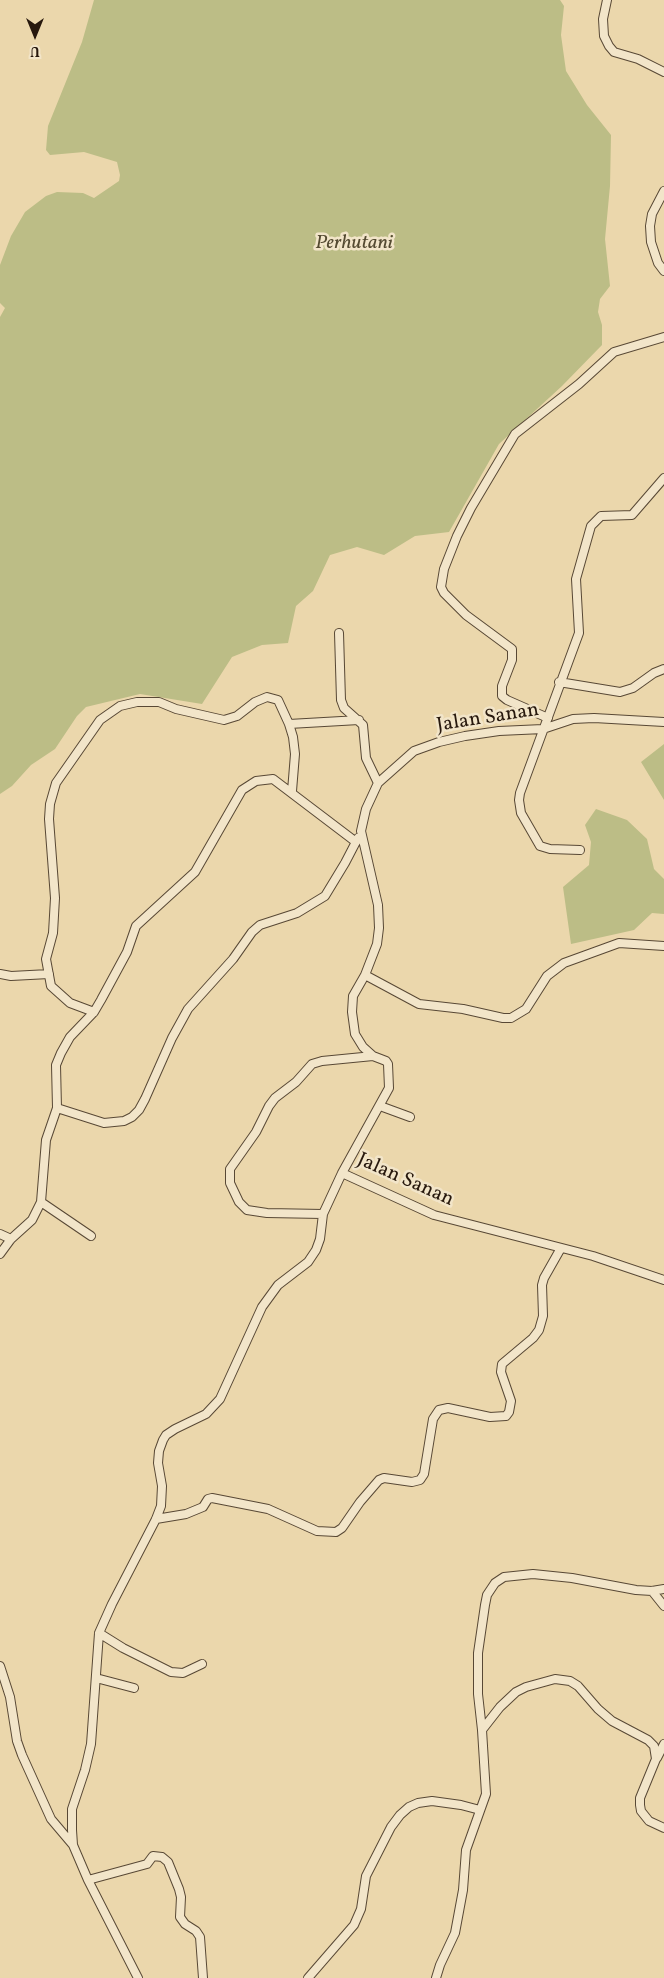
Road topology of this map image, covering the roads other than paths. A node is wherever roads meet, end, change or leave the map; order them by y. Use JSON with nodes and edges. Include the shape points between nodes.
{"nodes":[{"id":1,"x":607,"y":0,"type":"edge"},
{"id":2,"x":664,"y":72,"type":"edge"},
{"id":3,"x":664,"y":191,"type":"edge"},
{"id":4,"x":664,"y":271,"type":"edge"},
{"id":5,"x":664,"y":337,"type":"edge"},
{"id":6,"x":664,"y":478,"type":"edge"},
{"id":7,"x":339,"y":633,"type":"dead end"},
{"id":8,"x":664,"y":669,"type":"edge"},
{"id":9,"x":560,"y":682,"type":"junction"},
{"id":10,"x":548,"y":718,"type":"junction"},
{"id":11,"x":359,"y":720,"type":"junction"},
{"id":12,"x":664,"y":722,"type":"edge"},
{"id":13,"x":289,"y":724,"type":"junction"},
{"id":14,"x":543,"y":729,"type":"junction"},
{"id":15,"x":378,"y":783,"type":"junction"},
{"id":16,"x":292,"y":791,"type":"junction"},
{"id":17,"x":361,"y":830,"type":"junction"},
{"id":18,"x":356,"y":842,"type":"junction"},
{"id":19,"x":580,"y":850,"type":"dead end"},
{"id":20,"x":664,"y":946,"type":"edge"},
{"id":21,"x":0,"y":974,"type":"edge"},
{"id":22,"x":49,"y":974,"type":"junction"},
{"id":23,"x":366,"y":975,"type":"junction"},
{"id":24,"x":94,"y":1012,"type":"junction"},
{"id":25,"x":373,"y":1056,"type":"junction"},
{"id":26,"x":380,"y":1106,"type":"junction"},
{"id":27,"x":57,"y":1108,"type":"junction"},
{"id":28,"x":410,"y":1117,"type":"dead end"},
{"id":29,"x":342,"y":1173,"type":"junction"},
{"id":30,"x":41,"y":1202,"type":"junction"},
{"id":31,"x":323,"y":1214,"type":"junction"},
{"id":32,"x":0,"y":1234,"type":"edge"},
{"id":33,"x":91,"y":1236,"type":"dead end"},
{"id":34,"x":11,"y":1238,"type":"junction"},
{"id":35,"x":561,"y":1248,"type":"junction"},
{"id":36,"x":0,"y":1254,"type":"edge"},
{"id":37,"x":664,"y":1280,"type":"edge"},
{"id":38,"x":156,"y":1519,"type":"junction"},
{"id":39,"x":664,"y":1589,"type":"edge"},
{"id":40,"x":652,"y":1592,"type":"junction"},
{"id":41,"x":664,"y":1606,"type":"edge"},
{"id":42,"x":99,"y":1633,"type":"junction"},
{"id":43,"x":202,"y":1664,"type":"dead end"},
{"id":44,"x":0,"y":1666,"type":"edge"},
{"id":45,"x":96,"y":1678,"type":"junction"},
{"id":46,"x":134,"y":1688,"type":"dead end"},
{"id":47,"x":482,"y":1730,"type":"junction"},
{"id":48,"x":664,"y":1744,"type":"edge"},
{"id":49,"x":656,"y":1759,"type":"junction"},
{"id":50,"x":480,"y":1810,"type":"junction"},
{"id":51,"x":664,"y":1828,"type":"edge"},
{"id":52,"x":73,"y":1845,"type":"junction"},
{"id":53,"x":88,"y":1880,"type":"junction"},
{"id":54,"x":138,"y":1978,"type":"edge"},
{"id":55,"x":204,"y":1978,"type":"edge"},
{"id":56,"x":308,"y":1978,"type":"edge"},
{"id":57,"x":436,"y":1978,"type":"edge"}],
"edges":[{"from":1,"to":2,"type":"street","via":[[603,19],[604,36],[609,46],[614,52]]},
{"from":3,"to":4,"type":"street","via":[[652,214],[650,226],[651,242]]},
{"from":5,"to":10,"type":"street","via":[[614,352],[579,384],[514,434],[464,522],[444,569],[441,587],[444,593],[466,615],[512,649],[502,696]]},
{"from":6,"to":9,"type":"street","via":[[632,515],[601,516],[591,526],[576,580],[579,633]]},
{"from":7,"to":11,"type":"street","via":[[341,700],[344,708]]},
{"from":8,"to":9,"type":"street","via":[[628,691]]},
{"from":9,"to":10,"type":"street"},
{"from":10,"to":14,"type":"street"},
{"from":11,"to":13,"type":"street"},
{"from":11,"to":15,"type":"street","via":[[363,725],[366,758]]},
{"from":12,"to":14,"type":"street","name":"Jalan Sanan","via":[[573,719]]},
{"from":13,"to":16,"type":"street","via":[[295,754]]},
{"from":13,"to":22,"type":"street","via":[[278,700],[267,697],[254,702],[232,719],[211,717],[159,702],[137,702],[120,706],[100,720],[56,783],[50,804],[55,898],[53,933],[46,959]]},
{"from":14,"to":15,"type":"street","name":"Jalan Sanan","via":[[499,731],[422,746]]},
{"from":14,"to":19,"type":"street","via":[[520,793],[521,814],[540,846]]},
{"from":15,"to":17,"type":"street","name":"Jalan Sanan"},
{"from":16,"to":18,"type":"street"},
{"from":16,"to":24,"type":"street","via":[[273,779],[256,781],[242,790],[195,872],[136,926],[128,952]]},
{"from":17,"to":18,"type":"street"},
{"from":17,"to":23,"type":"street","name":"Jalan Sanan","via":[[378,905],[379,928]]},
{"from":18,"to":27,"type":"street","via":[[325,896],[298,913],[260,925],[188,1009],[145,1099],[132,1117],[104,1123]]},
{"from":20,"to":23,"type":"street","via":[[619,943],[564,963],[547,976],[526,1009],[511,1018],[419,1004]]},
{"from":21,"to":22,"type":"street"},
{"from":22,"to":24,"type":"street","via":[[51,986],[70,1003]]},
{"from":23,"to":25,"type":"street","name":"Jalan Sanan","via":[[358,984],[352,1012],[355,1034]]},
{"from":24,"to":27,"type":"street","via":[[70,1037],[57,1059]]},
{"from":25,"to":26,"type":"street","name":"Jalan Sanan","via":[[386,1061],[389,1069],[389,1088]]},
{"from":25,"to":31,"type":"street","via":[[312,1064],[275,1098],[230,1169],[230,1183],[239,1202],[247,1210]]},
{"from":26,"to":28,"type":"street"},
{"from":26,"to":29,"type":"street","name":"Jalan Sanan"},
{"from":27,"to":30,"type":"street","via":[[46,1140]]},
{"from":29,"to":31,"type":"street"},
{"from":29,"to":35,"type":"street","name":"Jalan Sanan","via":[[434,1215]]},
{"from":30,"to":33,"type":"street"},
{"from":30,"to":34,"type":"street","via":[[32,1220]]},
{"from":31,"to":38,"type":"street","via":[[320,1238],[313,1256],[278,1285],[262,1307],[220,1399],[206,1414],[166,1435],[163,1440],[158,1463],[162,1497]]},
{"from":32,"to":34,"type":"street"},
{"from":34,"to":36,"type":"street"},
{"from":35,"to":37,"type":"street","name":"Jalan Sanan"},
{"from":35,"to":38,"type":"street","via":[[542,1284],[543,1316],[539,1330],[502,1364],[501,1372],[511,1402],[509,1412],[506,1416],[490,1417],[448,1408],[439,1410],[433,1419],[424,1474],[420,1480],[379,1480],[336,1532],[317,1531],[268,1509],[212,1498],[203,1507],[186,1514]]},
{"from":38,"to":42,"type":"street"},
{"from":39,"to":40,"type":"street"},
{"from":40,"to":41,"type":"street"},
{"from":40,"to":47,"type":"street","via":[[533,1574],[504,1576],[495,1583],[487,1595],[478,1653]]},
{"from":42,"to":43,"type":"street","via":[[171,1672],[183,1673]]},
{"from":42,"to":45,"type":"street"},
{"from":44,"to":52,"type":"street","via":[[22,1755],[51,1819]]},
{"from":45,"to":46,"type":"street"},
{"from":45,"to":52,"type":"street","via":[[91,1744],[71,1817]]},
{"from":47,"to":49,"type":"street","via":[[516,1692],[554,1679],[570,1681],[612,1721],[648,1740],[654,1746]]},
{"from":47,"to":50,"type":"street","via":[[486,1794]]},
{"from":48,"to":49,"type":"street"},
{"from":49,"to":51,"type":"street","via":[[640,1805],[649,1821]]},
{"from":50,"to":56,"type":"street","via":[[432,1801],[418,1803],[400,1815],[366,1876],[361,1908],[354,1925]]},
{"from":50,"to":57,"type":"street","via":[[466,1850],[456,1933]]},
{"from":52,"to":53,"type":"street"},
{"from":53,"to":54,"type":"street"},
{"from":53,"to":55,"type":"street","via":[[146,1864],[153,1856],[168,1862],[181,1897],[180,1917],[200,1937]]}]}
